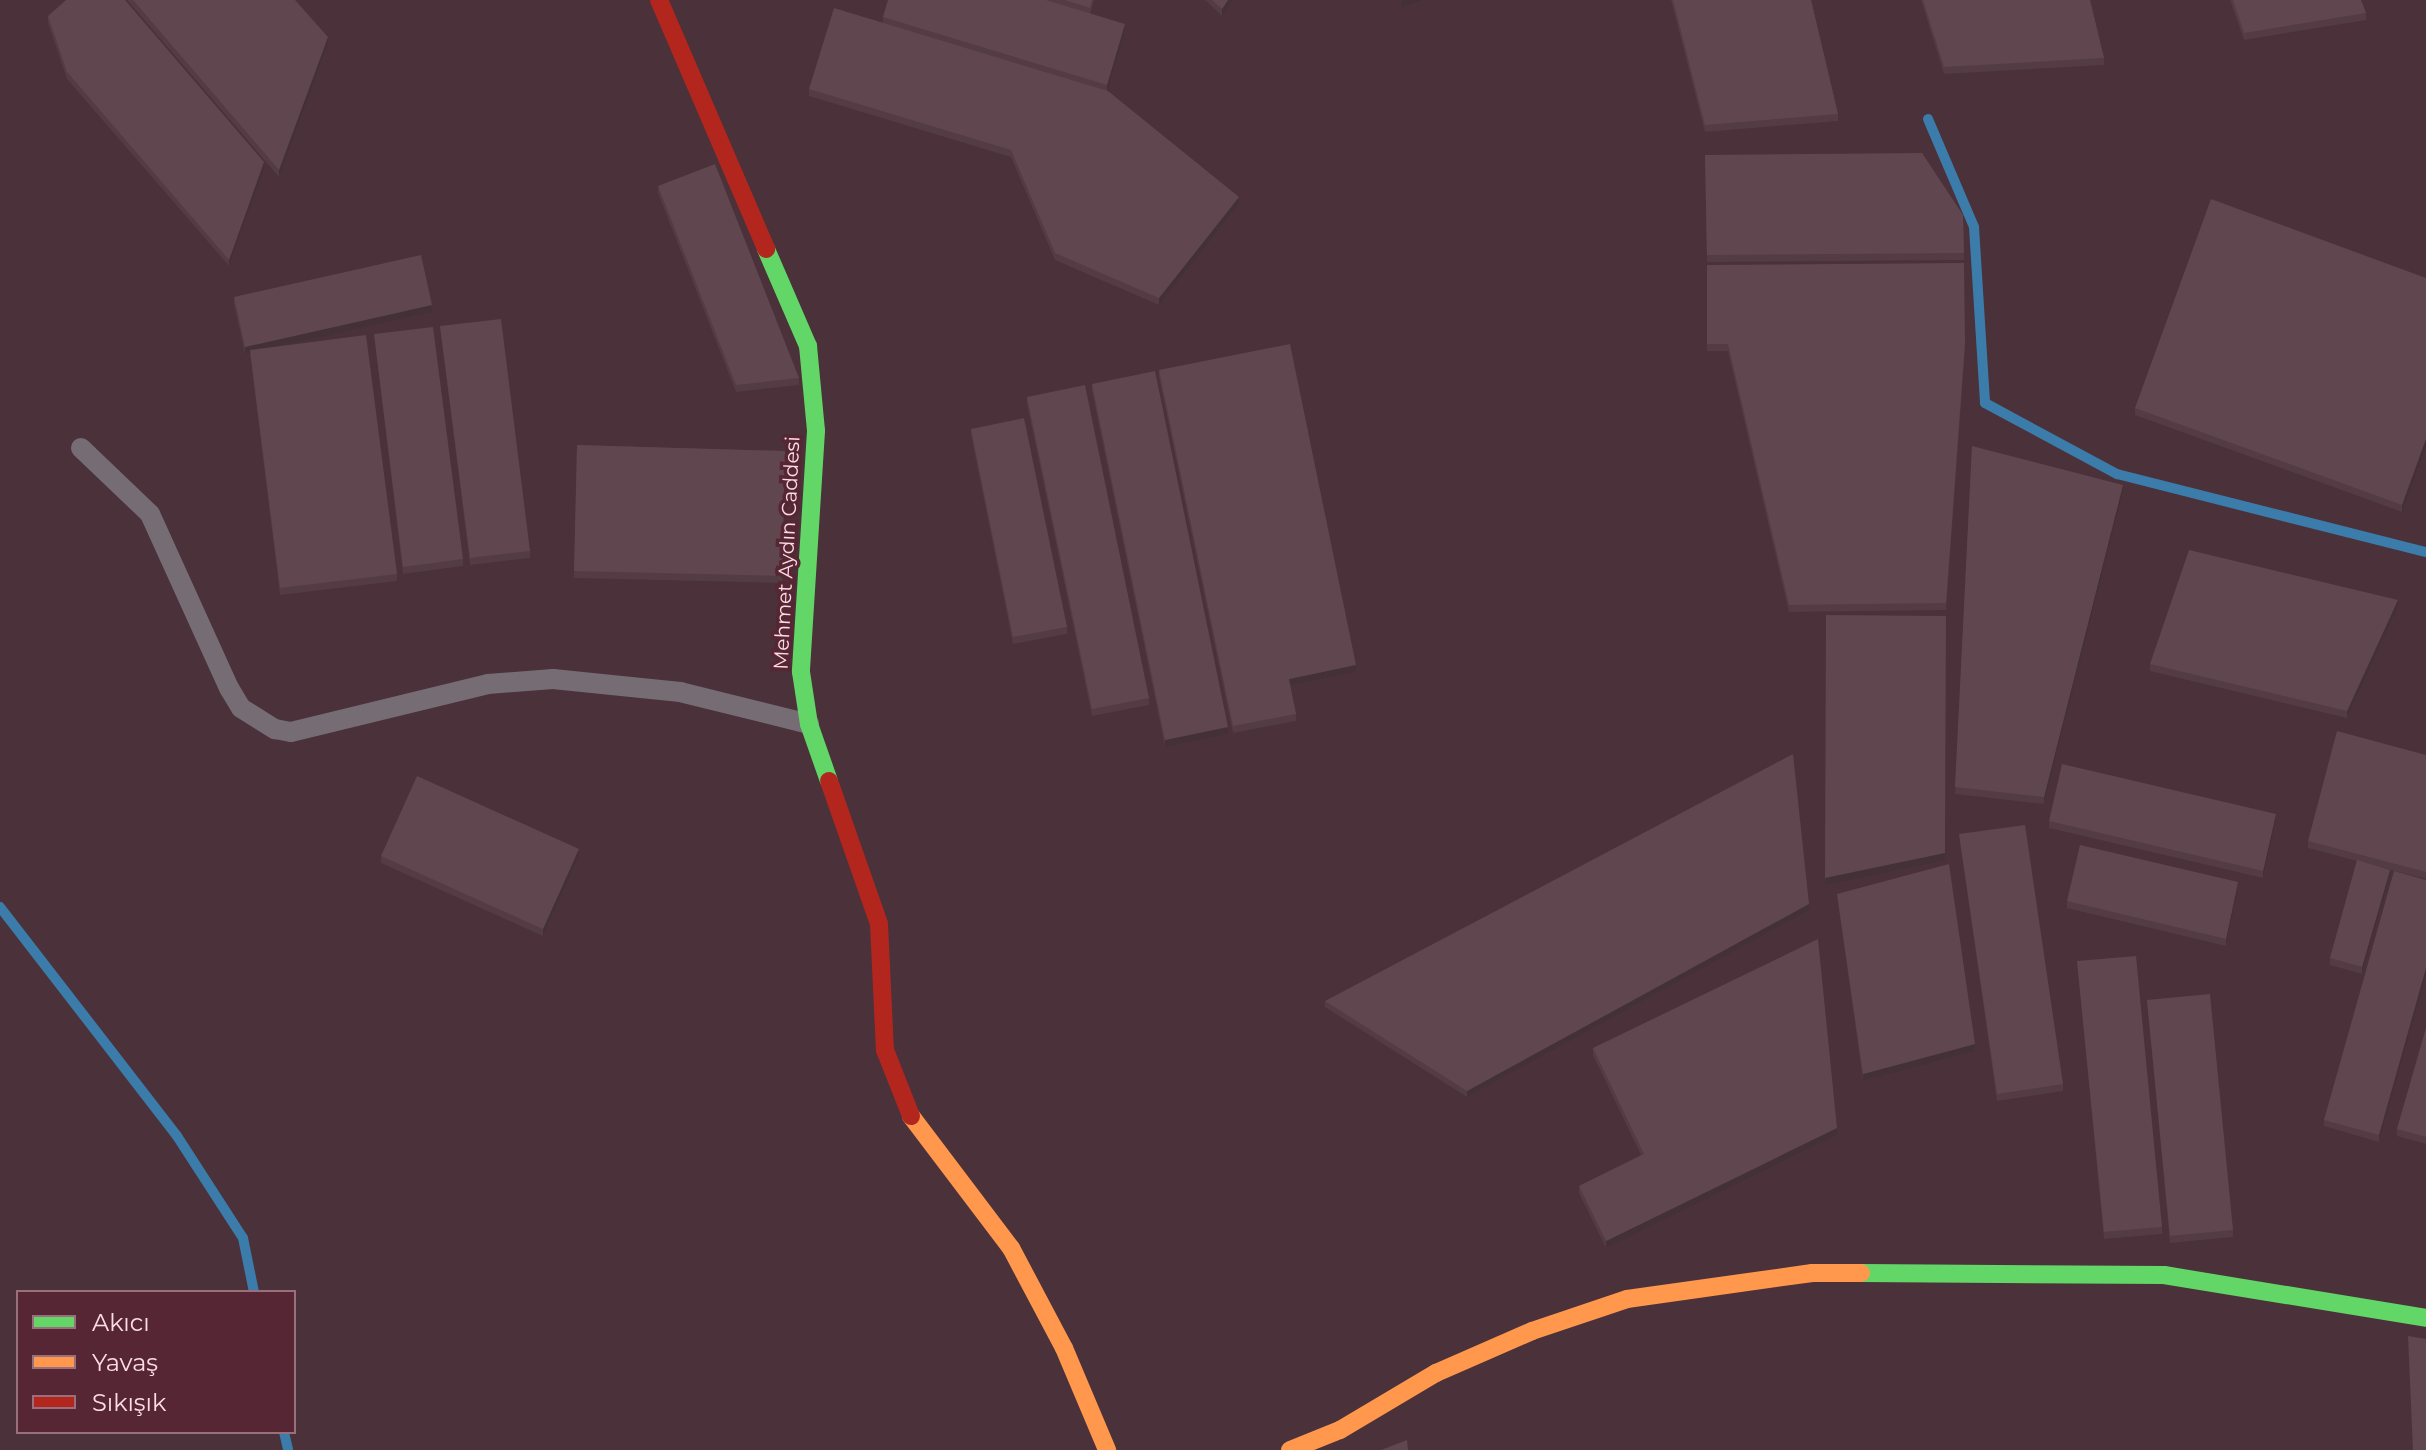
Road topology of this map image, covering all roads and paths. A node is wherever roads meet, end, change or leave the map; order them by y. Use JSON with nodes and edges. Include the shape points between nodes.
{"nodes":[{"id":1,"x":659,"y":0,"type":"edge"},
{"id":2,"x":81,"y":448,"type":"dead end"},
{"id":3,"x":809,"y":724,"type":"junction"},
{"id":4,"x":2426,"y":1318,"type":"edge"},
{"id":5,"x":1107,"y":1450,"type":"edge"},
{"id":6,"x":1290,"y":1450,"type":"edge"}],
"edges":[{"from":1,"to":3,"type":"street","name":"Mehmet Aydın Caddesi","via":[[808,346],[816,431],[801,672]]},
{"from":2,"to":3,"type":"lane","via":[[150,514],[229,688],[241,708],[275,729],[291,732],[488,684],[553,679],[680,692]]},
{"from":3,"to":5,"type":"street","name":"Mehmet Aydın Caddesi","via":[[879,924],[885,1050],[909,1113],[1011,1248],[1064,1348]]},
{"from":4,"to":6,"type":"street","via":[[2164,1275],[1812,1273],[1627,1299],[1532,1331],[1436,1373],[1340,1430]]}]}
